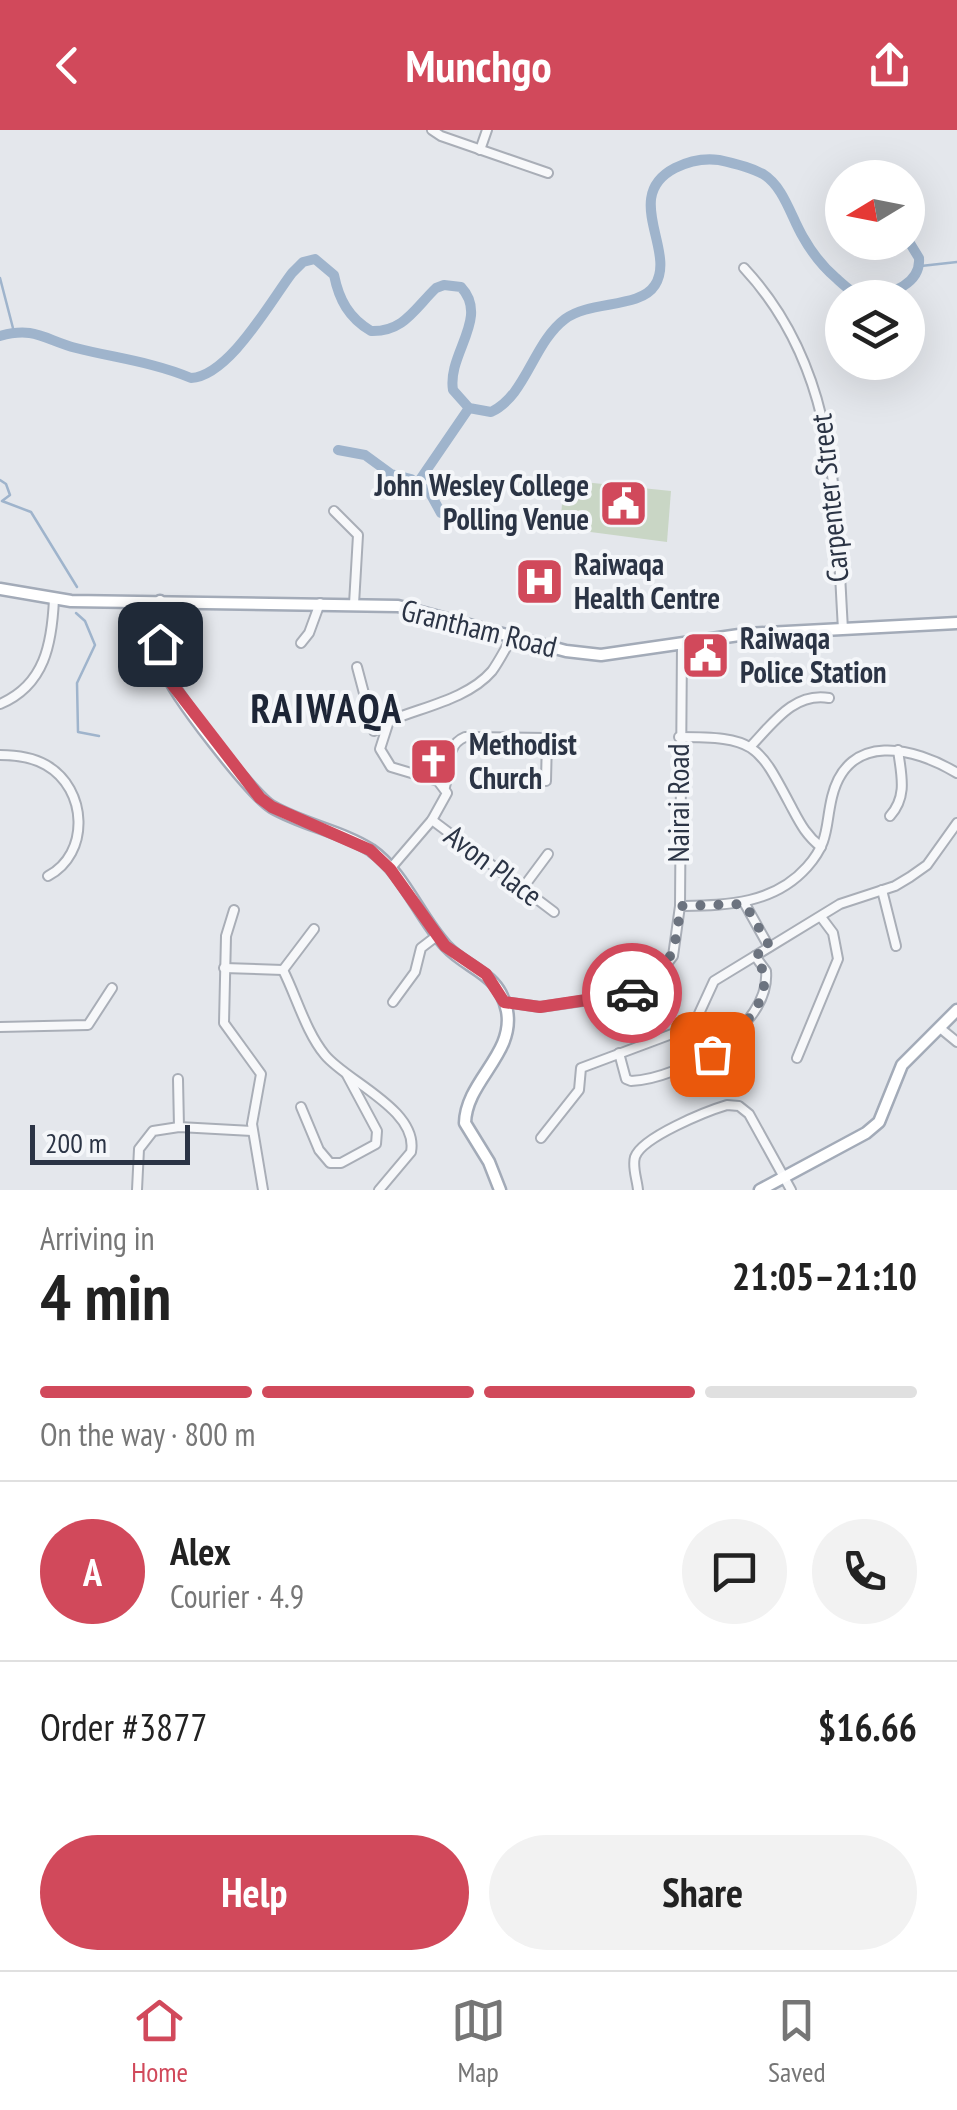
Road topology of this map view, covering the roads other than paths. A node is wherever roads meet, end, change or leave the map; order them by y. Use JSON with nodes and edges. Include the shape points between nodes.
{"nodes":[{"id":1,"x":432,"y":130,"type":"edge"},
{"id":2,"x":488,"y":130,"type":"edge"},
{"id":3,"x":480,"y":150,"type":"junction"},
{"id":4,"x":548,"y":173,"type":"dead end"},
{"id":5,"x":744,"y":268,"type":"dead end"},
{"id":6,"x":334,"y":511,"type":"dead end"},
{"id":7,"x":0,"y":589,"type":"edge"},
{"id":8,"x":54,"y":599,"type":"junction"},
{"id":9,"x":160,"y":601,"type":"junction"},
{"id":10,"x":320,"y":603,"type":"junction"},
{"id":11,"x":354,"y":604,"type":"junction"},
{"id":12,"x":957,"y":623,"type":"edge"},
{"id":13,"x":843,"y":629,"type":"junction"},
{"id":14,"x":513,"y":636,"type":"junction"},
{"id":15,"x":300,"y":644,"type":"dead end"},
{"id":16,"x":682,"y":644,"type":"junction"},
{"id":17,"x":357,"y":667,"type":"dead end"},
{"id":18,"x":829,"y":698,"type":"dead end"},
{"id":19,"x":0,"y":704,"type":"edge"},
{"id":20,"x":374,"y":731,"type":"dead end"},
{"id":21,"x":679,"y":738,"type":"junction"},
{"id":22,"x":751,"y":746,"type":"junction"},
{"id":23,"x":898,"y":750,"type":"junction"},
{"id":24,"x":0,"y":756,"type":"edge"},
{"id":25,"x":957,"y":773,"type":"edge"},
{"id":26,"x":546,"y":781,"type":"dead end"},
{"id":27,"x":446,"y":788,"type":"junction"},
{"id":28,"x":890,"y":816,"type":"dead end"},
{"id":29,"x":432,"y":820,"type":"junction"},
{"id":30,"x":957,"y":824,"type":"edge"},
{"id":31,"x":821,"y":847,"type":"junction"},
{"id":32,"x":548,"y":854,"type":"dead end"},
{"id":33,"x":390,"y":869,"type":"junction"},
{"id":34,"x":48,"y":876,"type":"dead end"},
{"id":35,"x":522,"y":889,"type":"junction"},
{"id":36,"x":882,"y":890,"type":"junction"},
{"id":37,"x":745,"y":904,"type":"junction"},
{"id":38,"x":680,"y":906,"type":"junction"},
{"id":39,"x":234,"y":910,"type":"dead end"},
{"id":40,"x":554,"y":912,"type":"dead end"},
{"id":41,"x":822,"y":917,"type":"junction"},
{"id":42,"x":314,"y":928,"type":"dead end"},
{"id":43,"x":438,"y":936,"type":"junction"},
{"id":44,"x":896,"y":946,"type":"dead end"},
{"id":45,"x":770,"y":947,"type":"junction"},
{"id":46,"x":755,"y":956,"type":"junction"},
{"id":47,"x":224,"y":968,"type":"junction"},
{"id":48,"x":283,"y":970,"type":"junction"},
{"id":49,"x":112,"y":988,"type":"dead end"},
{"id":50,"x":393,"y":1002,"type":"dead end"},
{"id":51,"x":504,"y":1002,"type":"junction"},
{"id":52,"x":957,"y":1010,"type":"edge"},
{"id":53,"x":0,"y":1027,"type":"edge"},
{"id":54,"x":940,"y":1028,"type":"junction"},
{"id":55,"x":957,"y":1042,"type":"edge"},
{"id":56,"x":619,"y":1053,"type":"junction"},
{"id":57,"x":797,"y":1058,"type":"dead end"},
{"id":58,"x":347,"y":1075,"type":"junction"},
{"id":59,"x":178,"y":1079,"type":"dead end"},
{"id":60,"x":301,"y":1107,"type":"dead end"},
{"id":61,"x":179,"y":1126,"type":"junction"},
{"id":62,"x":252,"y":1131,"type":"junction"},
{"id":63,"x":541,"y":1138,"type":"dead end"},
{"id":64,"x":784,"y":1176,"type":"junction"},
{"id":65,"x":138,"y":1190,"type":"edge"},
{"id":66,"x":264,"y":1190,"type":"edge"},
{"id":67,"x":379,"y":1190,"type":"edge"},
{"id":68,"x":500,"y":1190,"type":"edge"},
{"id":69,"x":638,"y":1190,"type":"edge"},
{"id":70,"x":760,"y":1190,"type":"edge"},
{"id":71,"x":791,"y":1190,"type":"edge"}],
"edges":[{"from":1,"to":3,"type":"street"},
{"from":2,"to":3,"type":"street"},
{"from":3,"to":4,"type":"street"},
{"from":5,"to":13,"type":"street","name":"Carpenter Street","via":[[790,335],[820,402],[831,452]]},
{"from":6,"to":11,"type":"street","via":[[358,535]]},
{"from":7,"to":8,"type":"main road","name":"Grantham Road"},
{"from":8,"to":9,"type":"main road","name":"Grantham Road"},
{"from":8,"to":19,"type":"street","via":[[42,668]]},
{"from":9,"to":10,"type":"main road","name":"Grantham Road"},
{"from":9,"to":33,"type":"main road","via":[[169,680],[251,787],[272,807],[370,850]]},
{"from":10,"to":11,"type":"main road","name":"Grantham Road"},
{"from":10,"to":15,"type":"street"},
{"from":11,"to":14,"type":"main road","name":"Grantham Road","via":[[431,612]]},
{"from":12,"to":13,"type":"main road","name":"Grantham Road"},
{"from":13,"to":16,"type":"main road","name":"Grantham Road"},
{"from":14,"to":16,"type":"main road","name":"Grantham Road","via":[[590,655]]},
{"from":14,"to":27,"type":"street","via":[[479,682],[390,721],[384,730],[380,749],[391,768]]},
{"from":16,"to":21,"type":"street","name":"Nairai Road"},
{"from":17,"to":20,"type":"street"},
{"from":18,"to":22,"type":"street","via":[[814,695],[791,706]]},
{"from":21,"to":22,"type":"street"},
{"from":21,"to":38,"type":"street","name":"Nairai Road"},
{"from":22,"to":31,"type":"street","via":[[767,760],[803,830]]},
{"from":23,"to":25,"type":"street"},
{"from":23,"to":28,"type":"street","via":[[903,790]]},
{"from":23,"to":31,"type":"street","via":[[875,751],[844,772]]},
{"from":24,"to":34,"type":"street","via":[[46,765],[76,801],[75,848]]},
{"from":26,"to":27,"type":"street","via":[[546,738],[465,737],[451,750]]},
{"from":27,"to":29,"type":"street","via":[[446,801]]},
{"from":29,"to":33,"type":"street"},
{"from":29,"to":35,"type":"street","name":"Avon Place"},
{"from":30,"to":36,"type":"street","via":[[927,865]]},
{"from":31,"to":37,"type":"street","via":[[793,880]]},
{"from":32,"to":35,"type":"street"},
{"from":33,"to":43,"type":"main road"},
{"from":35,"to":40,"type":"street","name":"Avon Place"},
{"from":36,"to":41,"type":"street","via":[[853,897]]},
{"from":36,"to":44,"type":"street"},
{"from":37,"to":38,"type":"street"},
{"from":37,"to":45,"type":"street"},
{"from":38,"to":51,"type":"street","name":"Nairai Road","via":[[673,956],[650,985],[632,994],[540,1007]]},
{"from":39,"to":47,"type":"street"},
{"from":41,"to":45,"type":"street"},
{"from":41,"to":57,"type":"street","via":[[838,959]]},
{"from":42,"to":48,"type":"street"},
{"from":43,"to":50,"type":"street","via":[[421,948],[415,972]]},
{"from":43,"to":51,"type":"main road","via":[[486,974]]},
{"from":45,"to":46,"type":"street"},
{"from":46,"to":56,"type":"street","via":[[714,981],[688,1028]]},
{"from":46,"to":56,"type":"street","via":[[766,971],[764,992],[738,1031],[712,1054],[631,1081]]},
{"from":47,"to":48,"type":"street"},
{"from":47,"to":62,"type":"street","via":[[224,1023],[261,1074]]},
{"from":48,"to":58,"type":"street","via":[[316,1042]]},
{"from":49,"to":53,"type":"street","via":[[88,1025]]},
{"from":51,"to":68,"type":"main road","via":[[506,1033],[469,1096],[465,1122]]},
{"from":52,"to":54,"type":"main road"},
{"from":54,"to":55,"type":"street"},
{"from":54,"to":64,"type":"main road","via":[[902,1065],[879,1122]]},
{"from":56,"to":63,"type":"street","via":[[581,1068],[580,1090]]},
{"from":58,"to":60,"type":"street","via":[[377,1131],[376,1144],[330,1163]]},
{"from":58,"to":67,"type":"street","via":[[383,1098],[412,1144]]},
{"from":59,"to":61,"type":"street"},
{"from":61,"to":62,"type":"street"},
{"from":61,"to":65,"type":"street","via":[[153,1131],[138,1149]]},
{"from":62,"to":66,"type":"street"},
{"from":64,"to":69,"type":"street","via":[[749,1114],[727,1105],[637,1152]]},
{"from":64,"to":70,"type":"main road"},
{"from":64,"to":71,"type":"street"}]}
